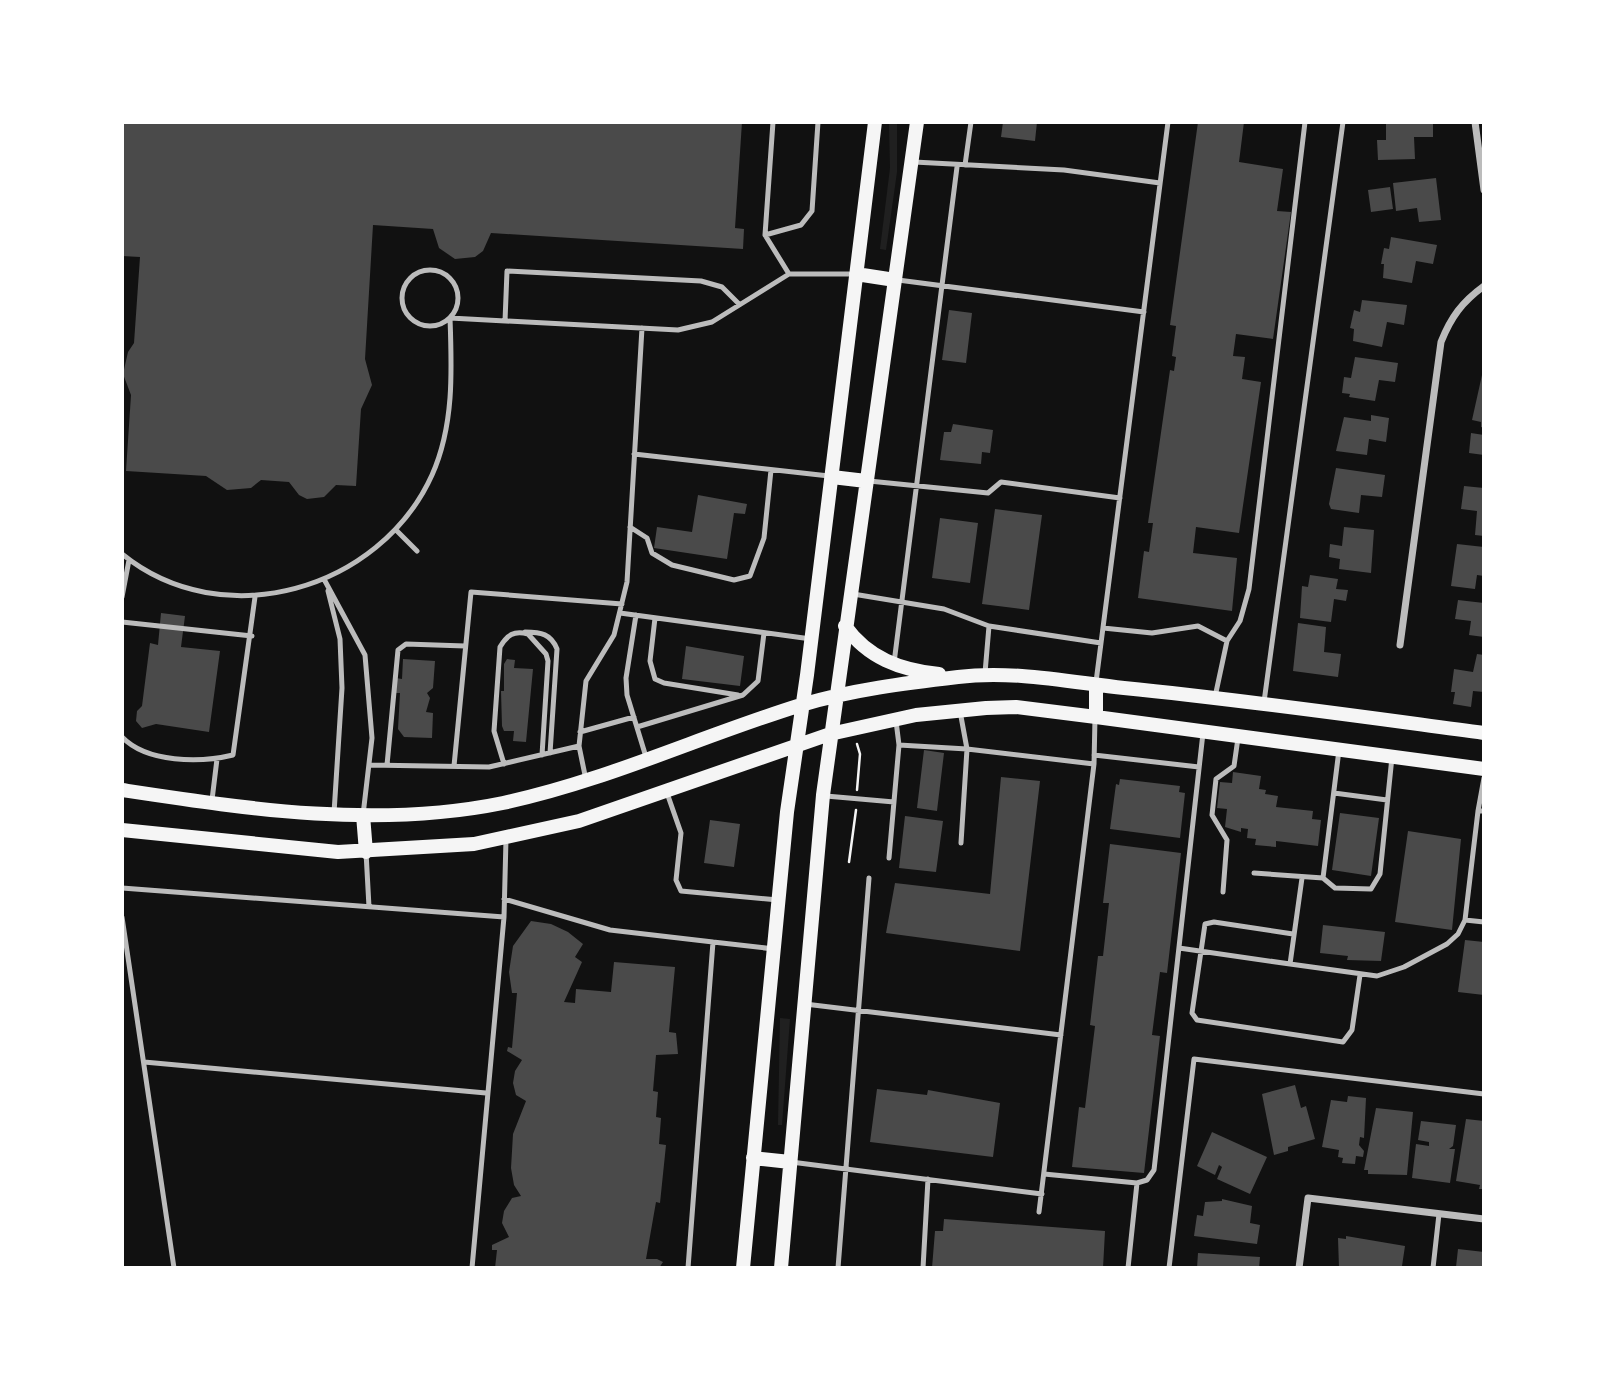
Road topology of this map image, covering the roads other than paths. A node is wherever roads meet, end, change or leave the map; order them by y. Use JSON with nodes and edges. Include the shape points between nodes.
{"nodes":[{"id":1,"x":773,"y":122,"type":"edge"},
{"id":2,"x":818,"y":122,"type":"edge"},
{"id":3,"x":875,"y":122,"type":"edge"},
{"id":4,"x":917,"y":122,"type":"edge"},
{"id":5,"x":971,"y":122,"type":"edge"},
{"id":6,"x":1168,"y":122,"type":"edge"},
{"id":7,"x":1305,"y":122,"type":"edge"},
{"id":8,"x":1343,"y":122,"type":"edge"},
{"id":9,"x":1475,"y":122,"type":"edge"},
{"id":10,"x":911,"y":162,"type":"junction"},
{"id":11,"x":961,"y":166,"type":"junction"},
{"id":12,"x":1160,"y":183,"type":"junction"},
{"id":13,"x":1483,"y":190,"type":"edge"},
{"id":14,"x":765,"y":235,"type":"junction"},
{"id":15,"x":789,"y":274,"type":"junction"},
{"id":16,"x":856,"y":274,"type":"junction"},
{"id":17,"x":895,"y":280,"type":"junction"},
{"id":18,"x":942,"y":286,"type":"junction"},
{"id":19,"x":1483,"y":286,"type":"edge"},
{"id":20,"x":739,"y":304,"type":"junction"},
{"id":21,"x":1144,"y":312,"type":"junction"},
{"id":22,"x":450,"y":318,"type":"junction"},
{"id":23,"x":505,"y":321,"type":"junction"},
{"id":24,"x":642,"y":328,"type":"junction"},
{"id":25,"x":634,"y":454,"type":"junction"},
{"id":26,"x":771,"y":470,"type":"junction"},
{"id":27,"x":832,"y":477,"type":"junction"},
{"id":28,"x":866,"y":481,"type":"junction"},
{"id":29,"x":916,"y":486,"type":"junction"},
{"id":30,"x":1120,"y":498,"type":"junction"},
{"id":31,"x":630,"y":526,"type":"junction"},
{"id":32,"x":396,"y":530,"type":"junction"},
{"id":33,"x":416,"y":551,"type":"dead end"},
{"id":34,"x":122,"y":554,"type":"edge"},
{"id":35,"x":130,"y":559,"type":"junction"},
{"id":36,"x":325,"y":581,"type":"junction"},
{"id":37,"x":850,"y":593,"type":"junction"},
{"id":38,"x":122,"y":597,"type":"edge"},
{"id":39,"x":255,"y":597,"type":"junction"},
{"id":40,"x":901,"y":602,"type":"junction"},
{"id":41,"x":622,"y":604,"type":"junction"},
{"id":42,"x":620,"y":613,"type":"junction"},
{"id":43,"x":636,"y":615,"type":"junction"},
{"id":44,"x":655,"y":618,"type":"junction"},
{"id":45,"x":122,"y":622,"type":"edge"},
{"id":46,"x":845,"y":625,"type":"junction"},
{"id":47,"x":989,"y":626,"type":"junction"},
{"id":48,"x":1103,"y":628,"type":"junction"},
{"id":49,"x":521,"y":632,"type":"junction"},
{"id":50,"x":764,"y":633,"type":"junction"},
{"id":51,"x":252,"y":636,"type":"junction"},
{"id":52,"x":812,"y":639,"type":"junction"},
{"id":53,"x":1227,"y":641,"type":"junction"},
{"id":54,"x":1101,"y":643,"type":"junction"},
{"id":55,"x":1400,"y":645,"type":"dead end"},
{"id":56,"x":465,"y":646,"type":"junction"},
{"id":57,"x":894,"y":665,"type":"junction"},
{"id":58,"x":961,"y":676,"type":"junction"},
{"id":59,"x":985,"y":676,"type":"junction"},
{"id":60,"x":1096,"y":685,"type":"junction"},
{"id":61,"x":743,"y":695,"type":"junction"},
{"id":62,"x":1215,"y":697,"type":"junction"},
{"id":63,"x":835,"y":698,"type":"junction"},
{"id":64,"x":1264,"y":703,"type":"junction"},
{"id":65,"x":802,"y":705,"type":"junction"},
{"id":66,"x":960,"y":711,"type":"junction"},
{"id":67,"x":634,"y":717,"type":"junction"},
{"id":68,"x":1096,"y":717,"type":"junction"},
{"id":69,"x":896,"y":719,"type":"junction"},
{"id":70,"x":637,"y":727,"type":"junction"},
{"id":71,"x":1203,"y":731,"type":"junction"},
{"id":72,"x":580,"y":732,"type":"junction"},
{"id":73,"x":1483,"y":733,"type":"edge"},
{"id":74,"x":830,"y":734,"type":"junction"},
{"id":75,"x":1238,"y":736,"type":"junction"},
{"id":76,"x":122,"y":737,"type":"edge"},
{"id":77,"x":796,"y":745,"type":"junction"},
{"id":78,"x":899,"y":745,"type":"junction"},
{"id":79,"x":579,"y":746,"type":"junction"},
{"id":80,"x":967,"y":749,"type":"junction"},
{"id":81,"x":1339,"y":750,"type":"junction"},
{"id":82,"x":550,"y":752,"type":"junction"},
{"id":83,"x":542,"y":755,"type":"junction"},
{"id":84,"x":1094,"y":755,"type":"junction"},
{"id":85,"x":1392,"y":757,"type":"junction"},
{"id":86,"x":217,"y":759,"type":"junction"},
{"id":87,"x":647,"y":760,"type":"junction"},
{"id":88,"x":504,"y":764,"type":"junction"},
{"id":89,"x":1094,"y":764,"type":"junction"},
{"id":90,"x":369,"y":765,"type":"junction"},
{"id":91,"x":387,"y":765,"type":"junction"},
{"id":92,"x":454,"y":766,"type":"junction"},
{"id":93,"x":1199,"y":767,"type":"junction"},
{"id":94,"x":1483,"y":769,"type":"edge"},
{"id":95,"x":1483,"y":778,"type":"edge"},
{"id":96,"x":586,"y":780,"type":"junction"},
{"id":97,"x":122,"y":790,"type":"edge"},
{"id":98,"x":666,"y":790,"type":"junction"},
{"id":99,"x":1334,"y":793,"type":"junction"},
{"id":100,"x":823,"y":795,"type":"junction"},
{"id":101,"x":1387,"y":800,"type":"junction"},
{"id":102,"x":894,"y":802,"type":"junction"},
{"id":103,"x":212,"y":803,"type":"junction"},
{"id":104,"x":1481,"y":811,"type":"edge"},
{"id":105,"x":333,"y":815,"type":"junction"},
{"id":106,"x":363,"y":815,"type":"junction"},
{"id":107,"x":122,"y":830,"type":"edge"},
{"id":108,"x":506,"y":839,"type":"junction"},
{"id":109,"x":961,"y":843,"type":"dead end"},
{"id":110,"x":366,"y":852,"type":"junction"},
{"id":111,"x":889,"y":858,"type":"dead end"},
{"id":112,"x":1254,"y":873,"type":"dead end"},
{"id":113,"x":869,"y":878,"type":"dead end"},
{"id":114,"x":1301,"y":878,"type":"junction"},
{"id":115,"x":1323,"y":878,"type":"junction"},
{"id":116,"x":122,"y":888,"type":"edge"},
{"id":117,"x":1223,"y":892,"type":"dead end"},
{"id":118,"x":504,"y":899,"type":"junction"},
{"id":119,"x":778,"y":900,"type":"junction"},
{"id":120,"x":369,"y":907,"type":"junction"},
{"id":121,"x":504,"y":916,"type":"junction"},
{"id":122,"x":122,"y":917,"type":"edge"},
{"id":123,"x":1465,"y":920,"type":"junction"},
{"id":124,"x":1483,"y":922,"type":"edge"},
{"id":125,"x":1293,"y":934,"type":"junction"},
{"id":126,"x":713,"y":942,"type":"junction"},
{"id":127,"x":1179,"y":948,"type":"junction"},
{"id":128,"x":774,"y":949,"type":"junction"},
{"id":129,"x":1201,"y":951,"type":"junction"},
{"id":130,"x":1290,"y":964,"type":"junction"},
{"id":131,"x":1360,"y":975,"type":"junction"},
{"id":132,"x":805,"y":1004,"type":"junction"},
{"id":133,"x":858,"y":1011,"type":"junction"},
{"id":134,"x":1061,"y":1035,"type":"junction"},
{"id":135,"x":144,"y":1062,"type":"junction"},
{"id":136,"x":486,"y":1093,"type":"junction"},
{"id":137,"x":1483,"y":1094,"type":"edge"},
{"id":138,"x":753,"y":1158,"type":"junction"},
{"id":139,"x":790,"y":1162,"type":"junction"},
{"id":140,"x":844,"y":1167,"type":"junction"},
{"id":141,"x":1044,"y":1174,"type":"junction"},
{"id":142,"x":928,"y":1179,"type":"junction"},
{"id":143,"x":1137,"y":1183,"type":"junction"},
{"id":144,"x":1042,"y":1194,"type":"junction"},
{"id":145,"x":1040,"y":1212,"type":"dead end"},
{"id":146,"x":1439,"y":1214,"type":"junction"},
{"id":147,"x":1483,"y":1219,"type":"edge"},
{"id":148,"x":174,"y":1268,"type":"edge"},
{"id":149,"x":472,"y":1268,"type":"edge"},
{"id":150,"x":688,"y":1268,"type":"edge"},
{"id":151,"x":743,"y":1268,"type":"edge"},
{"id":152,"x":781,"y":1268,"type":"edge"},
{"id":153,"x":838,"y":1268,"type":"edge"},
{"id":154,"x":923,"y":1268,"type":"edge"},
{"id":155,"x":1128,"y":1268,"type":"edge"},
{"id":156,"x":1169,"y":1268,"type":"edge"},
{"id":157,"x":1299,"y":1268,"type":"edge"},
{"id":158,"x":1433,"y":1268,"type":"edge"}],
"edges":[{"from":1,"to":14,"type":"lane"},
{"from":2,"to":14,"type":"lane","via":[[812,211],[801,225]]},
{"from":3,"to":16,"type":"main road"},
{"from":4,"to":10,"type":"main road"},
{"from":5,"to":11,"type":"lane"},
{"from":6,"to":12,"type":"lane"},
{"from":7,"to":53,"type":"lane","via":[[1249,589],[1240,621]]},
{"from":8,"to":64,"type":"lane"},
{"from":9,"to":13,"type":"street"},
{"from":10,"to":11,"type":"lane"},
{"from":10,"to":17,"type":"main road"},
{"from":11,"to":12,"type":"lane","via":[[1064,170]]},
{"from":11,"to":18,"type":"lane"},
{"from":12,"to":21,"type":"lane"},
{"from":14,"to":15,"type":"lane"},
{"from":15,"to":16,"type":"lane"},
{"from":15,"to":20,"type":"lane"},
{"from":16,"to":17,"type":"main road"},
{"from":16,"to":27,"type":"main road"},
{"from":17,"to":18,"type":"lane"},
{"from":17,"to":28,"type":"main road"},
{"from":18,"to":21,"type":"lane"},
{"from":18,"to":29,"type":"lane"},
{"from":19,"to":55,"type":"street","via":[[1463,301],[1441,342]]},
{"from":20,"to":23,"type":"lane","via":[[722,287],[701,281],[507,271]]},
{"from":20,"to":24,"type":"lane","via":[[701,325],[678,330]]},
{"from":21,"to":30,"type":"lane"},
{"from":22,"to":22,"type":"lane","via":[[458,302],[448,277],[423,271],[408,282],[402,299],[409,317],[434,327]]},
{"from":22,"to":23,"type":"lane"},
{"from":22,"to":32,"type":"lane","via":[[450,411],[445,433],[432,474]]},
{"from":23,"to":24,"type":"lane"},
{"from":24,"to":25,"type":"lane"},
{"from":25,"to":26,"type":"lane"},
{"from":25,"to":31,"type":"lane"},
{"from":26,"to":27,"type":"lane"},
{"from":26,"to":31,"type":"lane","via":[[764,538],[750,576],[734,580],[672,565],[652,553],[647,538]]},
{"from":27,"to":28,"type":"main road"},
{"from":27,"to":52,"type":"main road"},
{"from":28,"to":29,"type":"lane"},
{"from":28,"to":37,"type":"main road"},
{"from":29,"to":30,"type":"lane","via":[[988,493],[1001,482]]},
{"from":29,"to":40,"type":"lane"},
{"from":30,"to":48,"type":"lane"},
{"from":31,"to":41,"type":"lane"},
{"from":32,"to":33,"type":"lane"},
{"from":32,"to":36,"type":"lane","via":[[376,550]]},
{"from":34,"to":35,"type":"lane"},
{"from":35,"to":38,"type":"lane"},
{"from":35,"to":39,"type":"lane","via":[[175,584]]},
{"from":36,"to":39,"type":"lane"},
{"from":36,"to":90,"type":"lane","via":[[365,656],[372,738]]},
{"from":36,"to":105,"type":"lane","via":[[341,651]]},
{"from":37,"to":40,"type":"lane"},
{"from":37,"to":46,"type":"main road"},
{"from":39,"to":51,"type":"lane"},
{"from":40,"to":47,"type":"lane","via":[[944,609]]},
{"from":40,"to":57,"type":"lane"},
{"from":41,"to":42,"type":"lane"},
{"from":41,"to":56,"type":"lane","via":[[471,592]]},
{"from":42,"to":43,"type":"lane"},
{"from":42,"to":72,"type":"lane","via":[[614,635],[586,681]]},
{"from":43,"to":44,"type":"lane"},
{"from":43,"to":67,"type":"lane","via":[[625,678]]},
{"from":44,"to":50,"type":"lane"},
{"from":44,"to":61,"type":"lane","via":[[650,662],[655,679]]},
{"from":45,"to":51,"type":"lane"},
{"from":46,"to":57,"type":"main road","via":[[871,654]]},
{"from":46,"to":63,"type":"main road"},
{"from":47,"to":54,"type":"lane"},
{"from":47,"to":59,"type":"lane"},
{"from":48,"to":53,"type":"lane","via":[[1152,633],[1198,626]]},
{"from":48,"to":54,"type":"lane"},
{"from":49,"to":82,"type":"lane","via":[[546,634],[557,649]]},
{"from":49,"to":83,"type":"lane","via":[[538,644],[548,662]]},
{"from":49,"to":88,"type":"lane","via":[[506,637],[500,647],[494,731]]},
{"from":50,"to":52,"type":"lane"},
{"from":50,"to":61,"type":"lane","via":[[758,681]]},
{"from":51,"to":86,"type":"lane","via":[[233,755]]},
{"from":52,"to":65,"type":"main road"},
{"from":53,"to":62,"type":"lane"},
{"from":54,"to":60,"type":"lane"},
{"from":56,"to":91,"type":"lane","via":[[406,645],[398,650]]},
{"from":56,"to":92,"type":"lane"},
{"from":57,"to":58,"type":"main road"},
{"from":58,"to":59,"type":"main road"},
{"from":58,"to":63,"type":"main road"},
{"from":59,"to":60,"type":"main road"},
{"from":60,"to":62,"type":"main road"},
{"from":60,"to":68,"type":"main road"},
{"from":61,"to":70,"type":"lane"},
{"from":62,"to":64,"type":"main road"},
{"from":63,"to":65,"type":"main road"},
{"from":63,"to":74,"type":"main road"},
{"from":64,"to":73,"type":"main road"},
{"from":65,"to":77,"type":"main road"},
{"from":65,"to":87,"type":"main road"},
{"from":66,"to":68,"type":"main road","via":[[1016,707]]},
{"from":66,"to":69,"type":"main road"},
{"from":66,"to":80,"type":"lane"},
{"from":67,"to":70,"type":"lane"},
{"from":67,"to":72,"type":"lane"},
{"from":68,"to":71,"type":"main road"},
{"from":68,"to":84,"type":"lane"},
{"from":69,"to":74,"type":"main road"},
{"from":69,"to":78,"type":"lane"},
{"from":70,"to":87,"type":"lane"},
{"from":71,"to":75,"type":"main road"},
{"from":71,"to":93,"type":"lane"},
{"from":72,"to":79,"type":"lane"},
{"from":74,"to":77,"type":"main road"},
{"from":74,"to":100,"type":"main road"},
{"from":75,"to":81,"type":"main road"},
{"from":75,"to":117,"type":"lane","via":[[1234,766],[1216,779],[1212,815],[1227,840]]},
{"from":76,"to":86,"type":"lane","via":[[144,753]]},
{"from":77,"to":98,"type":"main road"},
{"from":77,"to":119,"type":"main road"},
{"from":78,"to":80,"type":"lane"},
{"from":78,"to":102,"type":"lane"},
{"from":79,"to":82,"type":"lane"},
{"from":79,"to":96,"type":"lane"},
{"from":80,"to":89,"type":"lane"},
{"from":80,"to":109,"type":"lane"},
{"from":81,"to":85,"type":"main road"},
{"from":81,"to":99,"type":"lane"},
{"from":82,"to":83,"type":"lane"},
{"from":83,"to":88,"type":"lane"},
{"from":84,"to":89,"type":"lane"},
{"from":84,"to":93,"type":"lane"},
{"from":85,"to":94,"type":"main road"},
{"from":85,"to":101,"type":"lane"},
{"from":86,"to":103,"type":"lane"},
{"from":87,"to":96,"type":"main road"},
{"from":88,"to":92,"type":"lane"},
{"from":89,"to":134,"type":"lane"},
{"from":90,"to":91,"type":"lane"},
{"from":90,"to":106,"type":"lane"},
{"from":91,"to":92,"type":"lane"},
{"from":93,"to":127,"type":"lane"},
{"from":95,"to":104,"type":"lane"},
{"from":96,"to":106,"type":"main road","via":[[502,803]]},
{"from":97,"to":103,"type":"main road"},
{"from":98,"to":108,"type":"main road","via":[[579,821]]},
{"from":98,"to":119,"type":"lane","via":[[681,833],[678,888]]},
{"from":99,"to":101,"type":"lane"},
{"from":99,"to":115,"type":"lane"},
{"from":100,"to":102,"type":"lane"},
{"from":100,"to":132,"type":"main road"},
{"from":101,"to":115,"type":"lane","via":[[1380,874],[1371,889],[1335,888]]},
{"from":102,"to":111,"type":"lane"},
{"from":103,"to":105,"type":"main road"},
{"from":104,"to":123,"type":"lane"},
{"from":105,"to":106,"type":"main road"},
{"from":106,"to":110,"type":"main road"},
{"from":107,"to":110,"type":"main road","via":[[280,848]]},
{"from":108,"to":110,"type":"main road"},
{"from":108,"to":118,"type":"lane"},
{"from":110,"to":120,"type":"lane"},
{"from":112,"to":114,"type":"lane"},
{"from":113,"to":133,"type":"lane"},
{"from":114,"to":115,"type":"lane"},
{"from":114,"to":125,"type":"lane"},
{"from":116,"to":120,"type":"lane"},
{"from":118,"to":121,"type":"lane"},
{"from":118,"to":126,"type":"lane","via":[[611,930]]},
{"from":119,"to":128,"type":"main road"},
{"from":120,"to":121,"type":"lane"},
{"from":121,"to":136,"type":"lane"},
{"from":122,"to":135,"type":"lane"},
{"from":123,"to":124,"type":"lane"},
{"from":123,"to":131,"type":"lane","via":[[1447,944],[1404,967],[1377,976]]},
{"from":125,"to":129,"type":"lane","via":[[1214,922],[1205,924]]},
{"from":125,"to":130,"type":"lane"},
{"from":126,"to":128,"type":"lane"},
{"from":126,"to":150,"type":"lane"},
{"from":127,"to":129,"type":"lane"},
{"from":127,"to":143,"type":"lane","via":[[1154,1170],[1147,1180]]},
{"from":128,"to":138,"type":"main road"},
{"from":129,"to":130,"type":"lane"},
{"from":129,"to":131,"type":"lane","via":[[1192,1013],[1196,1020],[1336,1042],[1343,1042],[1352,1030]]},
{"from":130,"to":131,"type":"lane"},
{"from":132,"to":133,"type":"lane"},
{"from":132,"to":139,"type":"main road"},
{"from":133,"to":134,"type":"lane"},
{"from":133,"to":140,"type":"lane"},
{"from":134,"to":141,"type":"lane"},
{"from":135,"to":136,"type":"lane"},
{"from":135,"to":148,"type":"lane"},
{"from":136,"to":149,"type":"lane"},
{"from":137,"to":156,"type":"lane","via":[[1194,1059]]},
{"from":138,"to":139,"type":"main road"},
{"from":138,"to":151,"type":"main road"},
{"from":139,"to":140,"type":"lane"},
{"from":139,"to":152,"type":"main road"},
{"from":140,"to":142,"type":"lane"},
{"from":140,"to":153,"type":"lane"},
{"from":141,"to":143,"type":"lane"},
{"from":141,"to":144,"type":"lane"},
{"from":142,"to":144,"type":"lane"},
{"from":142,"to":154,"type":"lane"},
{"from":143,"to":155,"type":"lane"},
{"from":144,"to":145,"type":"lane"},
{"from":146,"to":147,"type":"street"},
{"from":146,"to":157,"type":"street","via":[[1308,1198]]},
{"from":146,"to":158,"type":"lane"}]}
